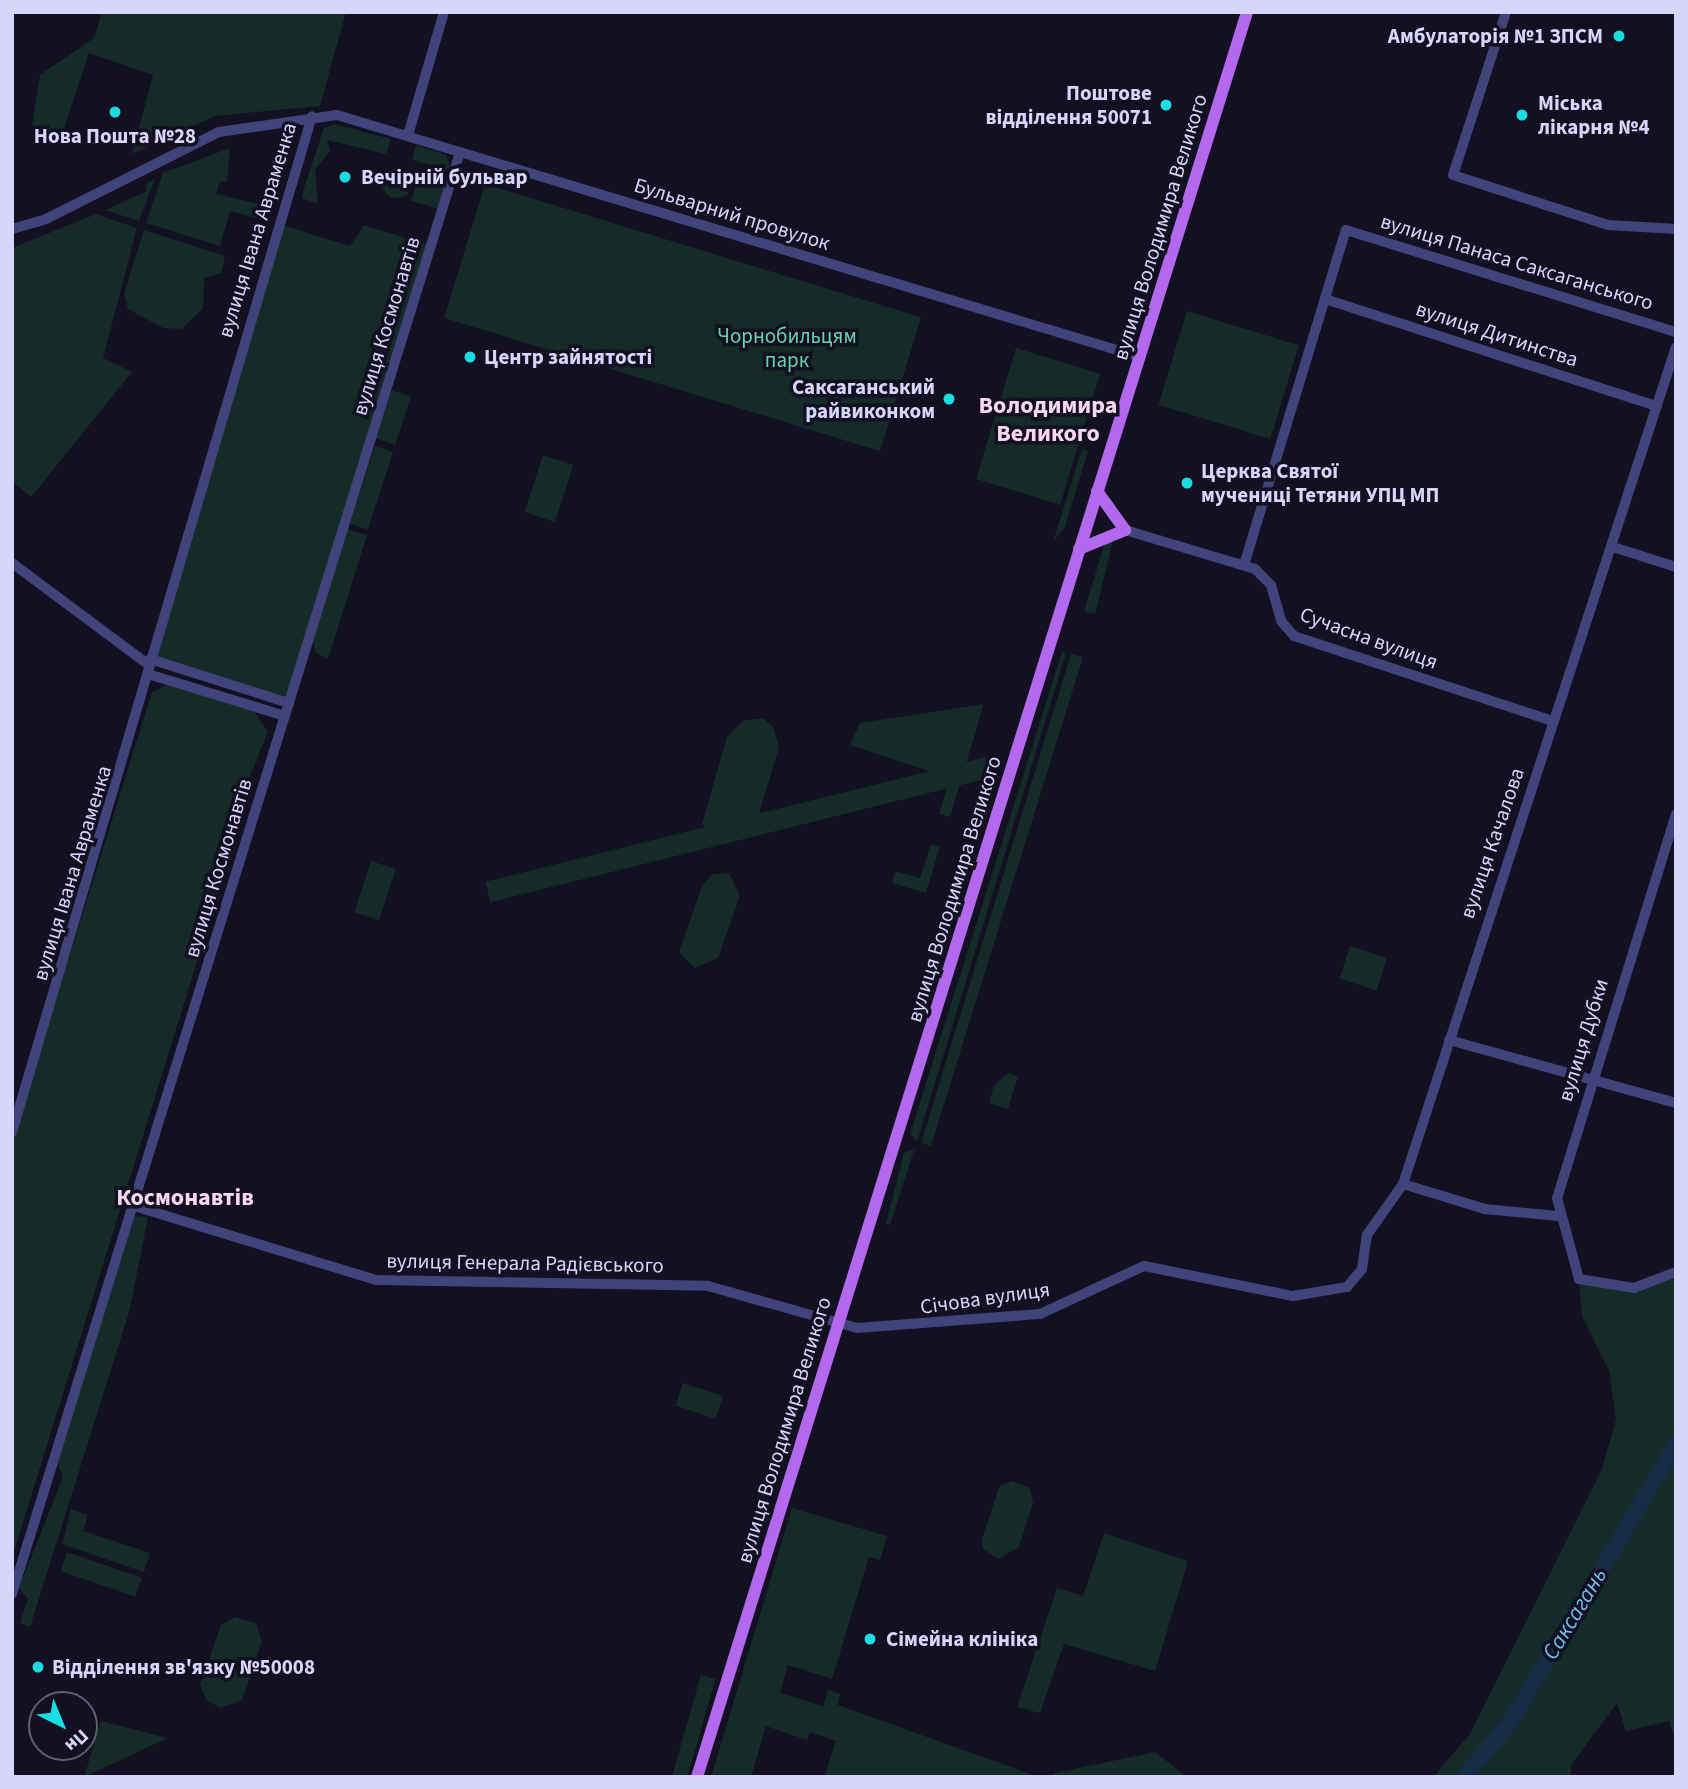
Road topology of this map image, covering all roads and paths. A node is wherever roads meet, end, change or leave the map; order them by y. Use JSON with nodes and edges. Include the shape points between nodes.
{"nodes":[{"id":1,"x":444,"y":12,"type":"edge"},
{"id":2,"x":1247,"y":12,"type":"edge"},
{"id":3,"x":1506,"y":12,"type":"edge"},
{"id":4,"x":312,"y":116,"type":"junction"},
{"id":5,"x":408,"y":135,"type":"junction"},
{"id":6,"x":460,"y":152,"type":"junction"},
{"id":7,"x":12,"y":229,"type":"edge"},
{"id":8,"x":1676,"y":229,"type":"edge"},
{"id":9,"x":1325,"y":299,"type":"junction"},
{"id":10,"x":1676,"y":332,"type":"edge"},
{"id":11,"x":1676,"y":347,"type":"edge"},
{"id":12,"x":1140,"y":357,"type":"junction"},
{"id":13,"x":1657,"y":406,"type":"junction"},
{"id":14,"x":1097,"y":491,"type":"junction"},
{"id":15,"x":1125,"y":530,"type":"junction"},
{"id":16,"x":1613,"y":547,"type":"junction"},
{"id":17,"x":1079,"y":549,"type":"junction"},
{"id":18,"x":12,"y":563,"type":"edge"},
{"id":19,"x":1244,"y":565,"type":"junction"},
{"id":20,"x":1676,"y":567,"type":"edge"},
{"id":21,"x":150,"y":667,"type":"junction"},
{"id":22,"x":289,"y":703,"type":"junction"},
{"id":23,"x":285,"y":716,"type":"junction"},
{"id":24,"x":1553,"y":721,"type":"junction"},
{"id":25,"x":1676,"y":814,"type":"edge"},
{"id":26,"x":1449,"y":1040,"type":"junction"},
{"id":27,"x":1590,"y":1079,"type":"junction"},
{"id":28,"x":1676,"y":1103,"type":"edge"},
{"id":29,"x":12,"y":1132,"type":"edge"},
{"id":30,"x":1403,"y":1185,"type":"junction"},
{"id":31,"x":134,"y":1206,"type":"junction"},
{"id":32,"x":1558,"y":1216,"type":"junction"},
{"id":33,"x":1676,"y":1272,"type":"edge"},
{"id":34,"x":1293,"y":1296,"type":"joint"},
{"id":35,"x":838,"y":1322,"type":"junction"},
{"id":36,"x":12,"y":1594,"type":"edge"},
{"id":37,"x":697,"y":1777,"type":"edge"}],
"edges":[{"from":1,"to":5,"type":"street"},
{"from":2,"to":12,"type":"main road","name":"вулиця Володимира Великого"},
{"from":3,"to":8,"type":"street","via":[[1452,175],[1608,225]]},
{"from":4,"to":5,"type":"street","name":"Бульварний провулок","via":[[357,119]]},
{"from":4,"to":7,"type":"street","name":"вулиця Івана Авраменка","via":[[188,143],[56,214]]},
{"from":4,"to":21,"type":"street","name":"вулиця Івана Авраменка"},
{"from":5,"to":6,"type":"street","name":"Бульварний провулок"},
{"from":6,"to":12,"type":"street","name":"Бульварний провулок"},
{"from":6,"to":22,"type":"street","name":"вулиця Космонавтів"},
{"from":9,"to":10,"type":"street","name":"вулиця Панаса Саксаганського","via":[[1346,230]]},
{"from":9,"to":13,"type":"street","name":"вулиця Дитинства"},
{"from":9,"to":19,"type":"street"},
{"from":11,"to":13,"type":"street","name":"вулиця Качалова"},
{"from":12,"to":14,"type":"main road","name":"вулиця Володимира Великого"},
{"from":13,"to":16,"type":"street","name":"вулиця Качалова"},
{"from":14,"to":15,"type":"main road"},
{"from":14,"to":17,"type":"main road","name":"вулиця Володимира Великого"},
{"from":15,"to":17,"type":"main road"},
{"from":15,"to":19,"type":"street","name":"Сучасна вулиця"},
{"from":16,"to":20,"type":"street"},
{"from":16,"to":24,"type":"street","name":"вулиця Качалова"},
{"from":17,"to":35,"type":"main road","name":"вулиця Володимира Великого"},
{"from":18,"to":21,"type":"street"},
{"from":19,"to":24,"type":"street","name":"Сучасна вулиця","via":[[1271,585],[1281,621],[1294,636]]},
{"from":21,"to":22,"type":"street"},
{"from":21,"to":23,"type":"street"},
{"from":21,"to":29,"type":"street","name":"вулиця Івана Авраменка"},
{"from":22,"to":23,"type":"street","name":"вулиця Космонавтів"},
{"from":23,"to":31,"type":"street","name":"вулиця Космонавтів"},
{"from":24,"to":26,"type":"street","name":"вулиця Качалова"},
{"from":25,"to":27,"type":"street","name":"вулиця Дубки"},
{"from":26,"to":27,"type":"street"},
{"from":26,"to":30,"type":"street","name":"вулиця Качалова"},
{"from":27,"to":28,"type":"street"},
{"from":27,"to":32,"type":"street","name":"вулиця Дубки","via":[[1558,1185]]},
{"from":30,"to":32,"type":"street","via":[[1485,1209]]},
{"from":30,"to":34,"type":"street","name":"вулиця Качалова","via":[[1367,1235],[1357,1279],[1334,1293]]},
{"from":31,"to":35,"type":"street","name":"вулиця Генерала Радієвського","via":[[376,1280],[708,1286]]},
{"from":31,"to":36,"type":"street","name":"вулиця Космонавтів"},
{"from":32,"to":33,"type":"street","name":"вулиця Дубки","via":[[1579,1279],[1634,1288]]},
{"from":34,"to":35,"type":"street","name":"Січова вулиця","via":[[1144,1266],[1040,1314],[891,1330]]},
{"from":35,"to":37,"type":"main road","name":"вулиця Володимира Великого"}]}
